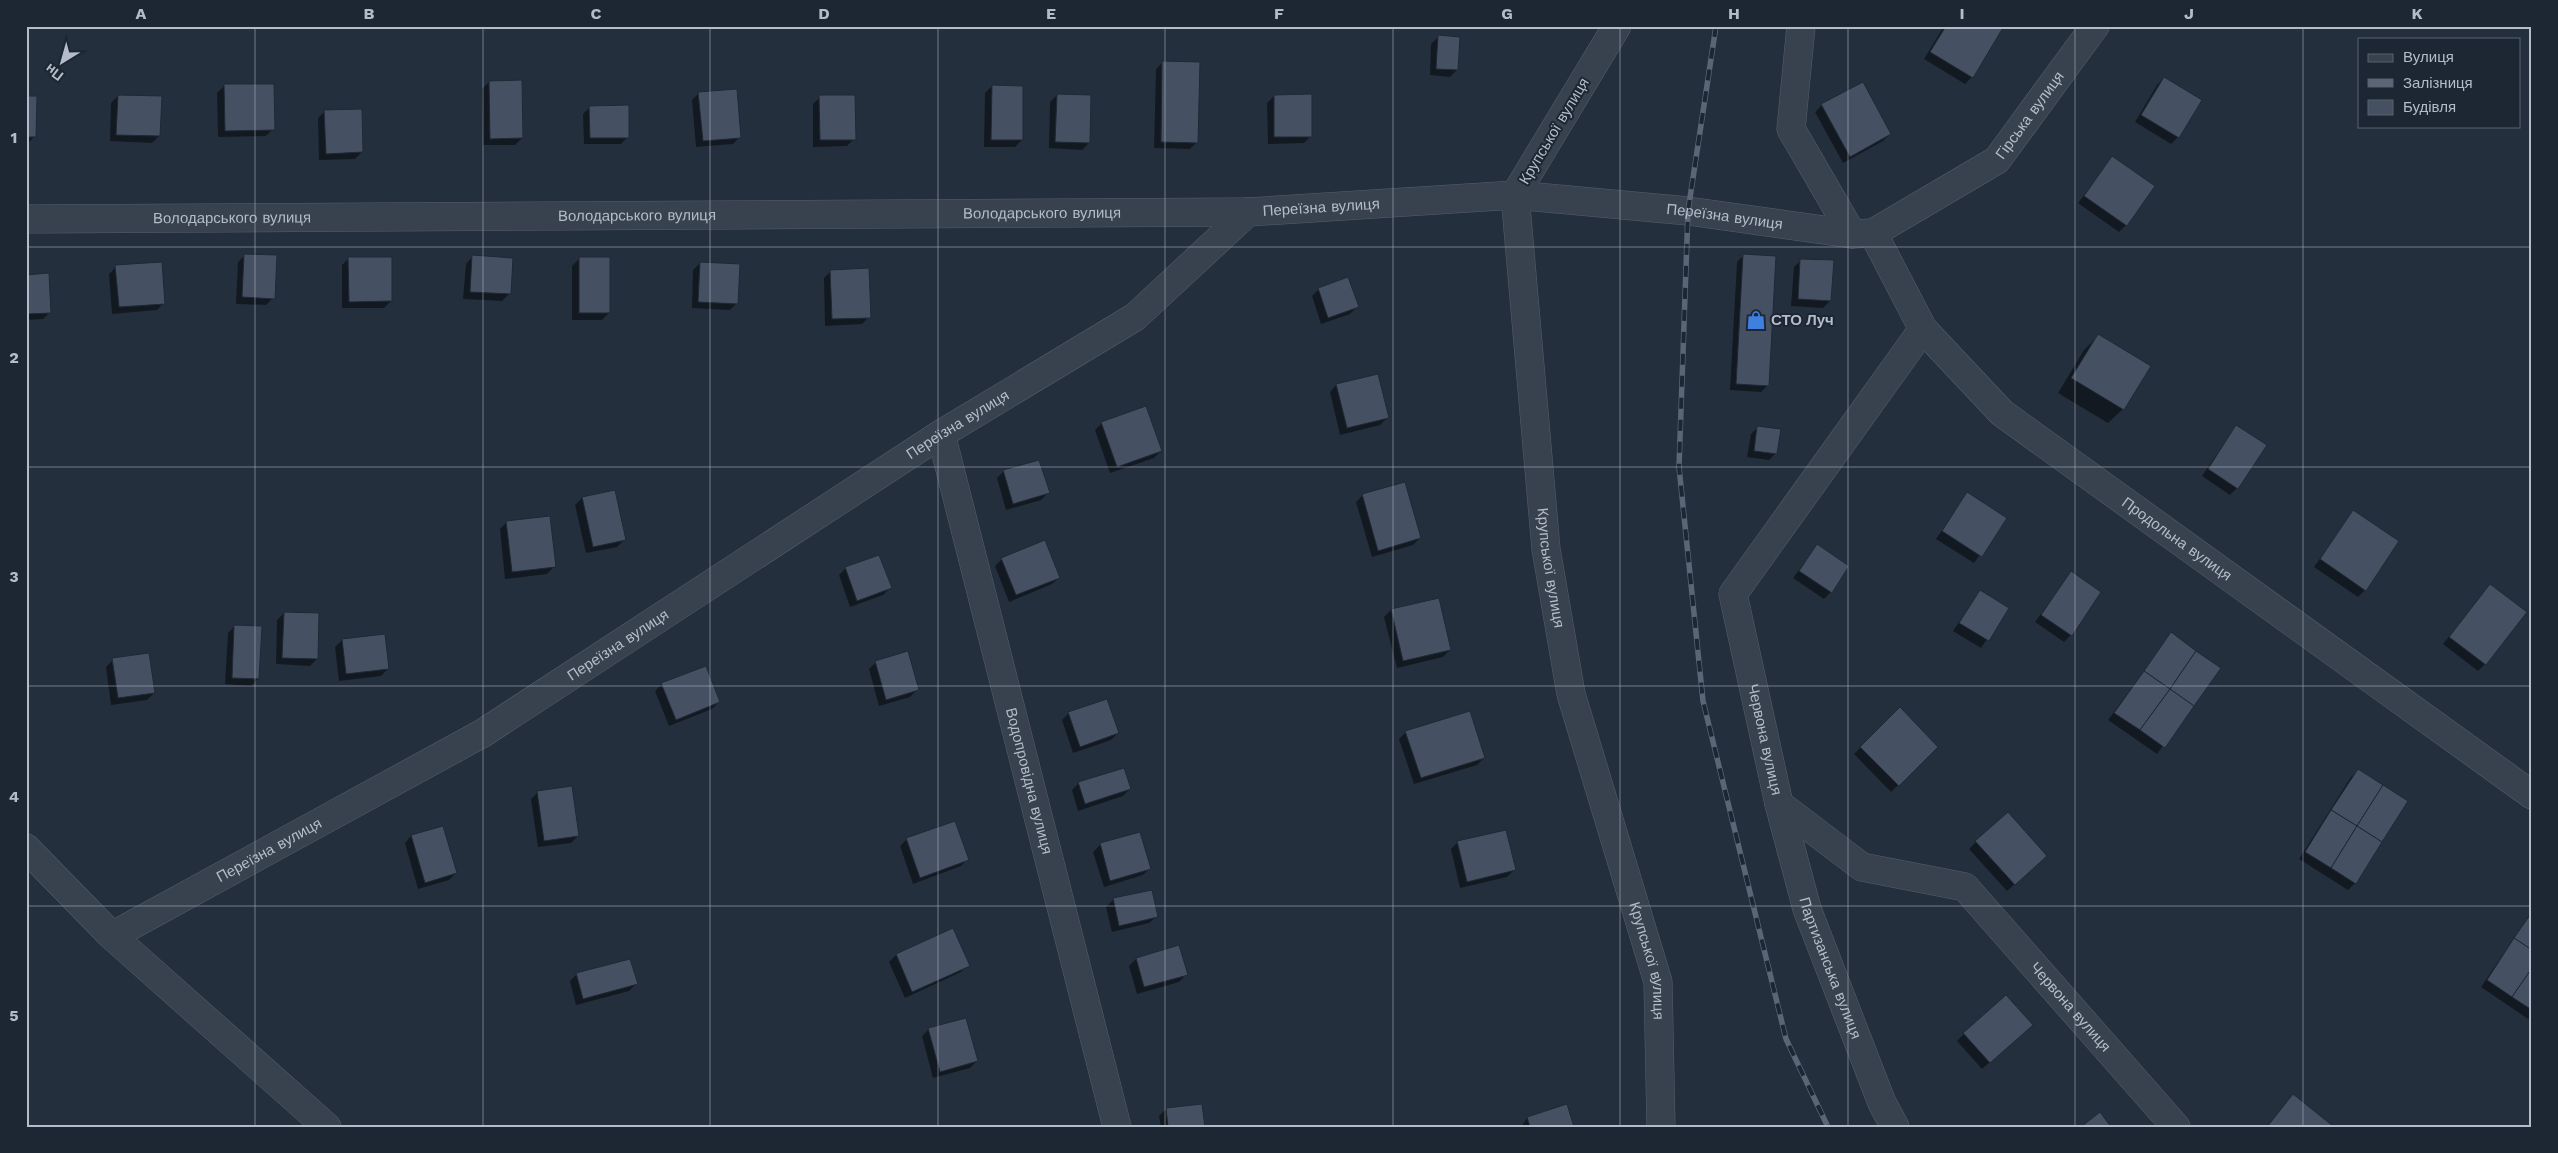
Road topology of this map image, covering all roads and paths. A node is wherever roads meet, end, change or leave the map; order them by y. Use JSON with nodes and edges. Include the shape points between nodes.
{"nodes":[{"id":1,"x":1618,"y":26,"type":"edge"},
{"id":2,"x":1801,"y":26,"type":"edge"},
{"id":3,"x":2095,"y":26,"type":"edge"},
{"id":4,"x":1515,"y":195,"type":"junction"},
{"id":5,"x":1248,"y":212,"type":"junction"},
{"id":6,"x":26,"y":219,"type":"edge"},
{"id":7,"x":1862,"y":234,"type":"junction"},
{"id":8,"x":1923,"y":329,"type":"junction"},
{"id":9,"x":940,"y":434,"type":"junction"},
{"id":10,"x":2532,"y":795,"type":"edge"},
{"id":11,"x":1779,"y":804,"type":"junction"},
{"id":12,"x":26,"y":848,"type":"edge"},
{"id":13,"x":112,"y":936,"type":"junction"},
{"id":14,"x":327,"y":1127,"type":"edge"},
{"id":15,"x":1117,"y":1127,"type":"edge"},
{"id":16,"x":1661,"y":1127,"type":"edge"},
{"id":17,"x":1896,"y":1127,"type":"edge"},
{"id":18,"x":2176,"y":1127,"type":"edge"}],
"edges":[{"from":1,"to":4,"type":"street","name":"Крупської вулиця"},
{"from":2,"to":7,"type":"street","name":"Продольна вулиця","via":[[1791,130]]},
{"from":3,"to":7,"type":"street","name":"Гірська вулиця","via":[[1997,160]]},
{"from":4,"to":5,"type":"street","name":"Переїзна вулиця"},
{"from":4,"to":7,"type":"street","name":"Переїзна вулиця","via":[[1688,211]]},
{"from":4,"to":16,"type":"street","name":"Крупської вулиця","via":[[1546,549],[1571,694],[1658,982]]},
{"from":5,"to":6,"type":"street","name":"Володарського вулиця"},
{"from":5,"to":9,"type":"street","name":"Переїзна вулиця","via":[[1135,317]]},
{"from":7,"to":8,"type":"street","name":"Продольна вулиця"},
{"from":8,"to":10,"type":"street","name":"Продольна вулиця","via":[[2002,413]]},
{"from":8,"to":11,"type":"street","name":"Червона вулиця","via":[[1733,594]]},
{"from":9,"to":13,"type":"street","name":"Переїзна вулиця","via":[[483,734]]},
{"from":9,"to":15,"type":"street","name":"Водопровідна вулиця"},
{"from":11,"to":17,"type":"street","name":"Партизанська вулиця","via":[[1807,909],[1882,1103]]},
{"from":11,"to":18,"type":"street","name":"Червона вулиця","via":[[1862,867],[1966,887]]},
{"from":12,"to":13,"type":"street"},
{"from":13,"to":14,"type":"street"}]}
